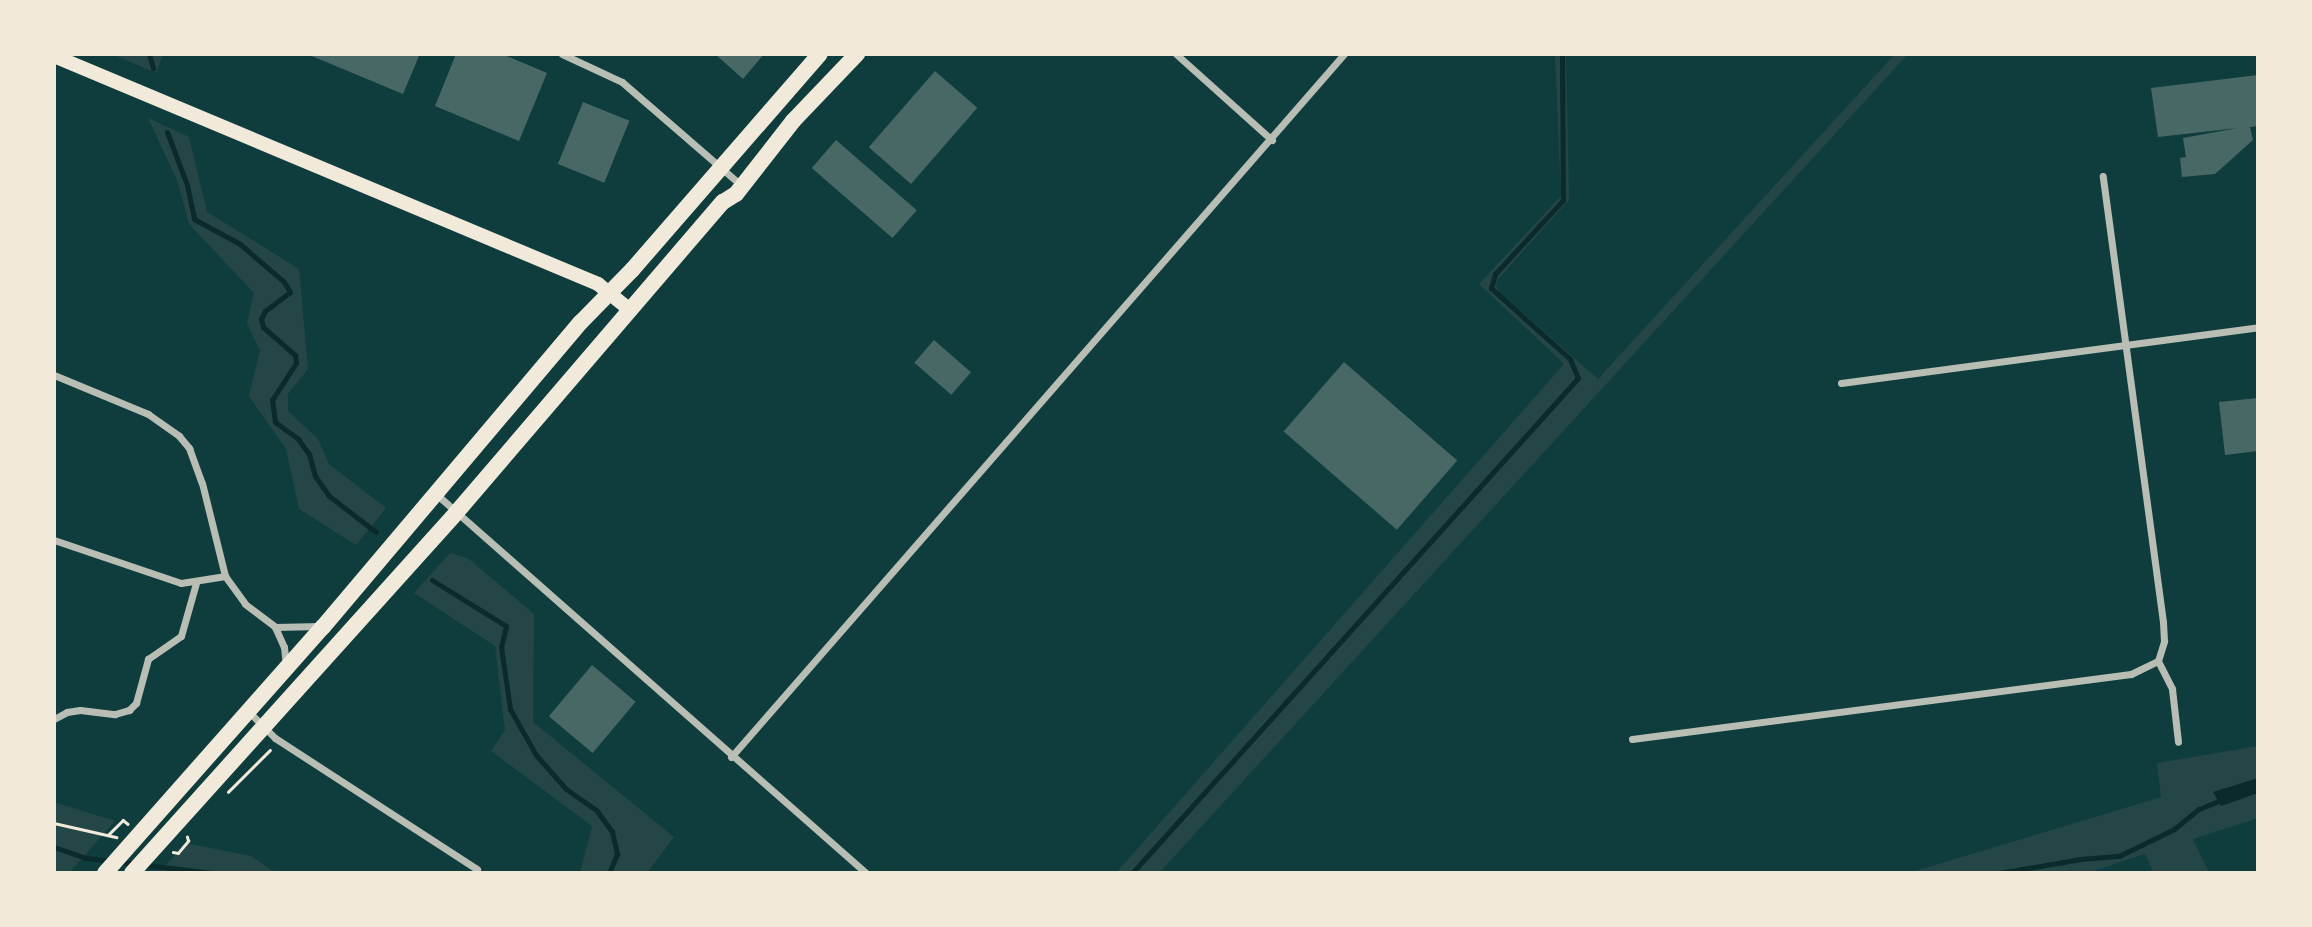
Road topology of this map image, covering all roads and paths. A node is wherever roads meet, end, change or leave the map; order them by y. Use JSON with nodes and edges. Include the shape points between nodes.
{"nodes":[{"id":1,"x":820,"y":54,"type":"edge"},
{"id":2,"x":856,"y":54,"type":"edge"},
{"id":3,"x":1176,"y":54,"type":"edge"},
{"id":4,"x":1344,"y":54,"type":"edge"},
{"id":5,"x":567,"y":55,"type":"edge"},
{"id":6,"x":54,"y":56,"type":"edge"},
{"id":7,"x":1272,"y":139,"type":"junction"},
{"id":8,"x":722,"y":167,"type":"junction"},
{"id":9,"x":2103,"y":176,"type":"dead end"},
{"id":10,"x":742,"y":187,"type":"junction"},
{"id":11,"x":610,"y":292,"type":"junction"},
{"id":12,"x":630,"y":310,"type":"junction"},
{"id":13,"x":2258,"y":327,"type":"edge"},
{"id":14,"x":2126,"y":345,"type":"junction"},
{"id":15,"x":54,"y":375,"type":"edge"},
{"id":16,"x":1841,"y":383,"type":"dead end"},
{"id":17,"x":435,"y":494,"type":"junction"},
{"id":18,"x":456,"y":513,"type":"junction"},
{"id":19,"x":54,"y":540,"type":"edge"},
{"id":20,"x":225,"y":576,"type":"junction"},
{"id":21,"x":196,"y":583,"type":"junction"},
{"id":22,"x":323,"y":626,"type":"junction"},
{"id":23,"x":275,"y":627,"type":"junction"},
{"id":24,"x":2158,"y":661,"type":"junction"},
{"id":25,"x":287,"y":668,"type":"junction"},
{"id":26,"x":248,"y":711,"type":"junction"},
{"id":27,"x":54,"y":719,"type":"edge"},
{"id":28,"x":265,"y":728,"type":"junction"},
{"id":29,"x":1632,"y":739,"type":"dead end"},
{"id":30,"x":2178,"y":742,"type":"dead end"},
{"id":31,"x":731,"y":757,"type":"junction"},
{"id":32,"x":136,"y":831,"type":"junction"},
{"id":33,"x":108,"y":835,"type":"dead end"},
{"id":34,"x":477,"y":869,"type":"dead end"},
{"id":35,"x":105,"y":873,"type":"edge"},
{"id":36,"x":132,"y":873,"type":"edge"},
{"id":37,"x":866,"y":873,"type":"edge"}],
"edges":[{"from":1,"to":8,"type":"highway"},
{"from":2,"to":10,"type":"highway","via":[[784,132]]},
{"from":3,"to":7,"type":"street"},
{"from":4,"to":7,"type":"street"},
{"from":5,"to":8,"type":"street","via":[[622,82]]},
{"from":6,"to":11,"type":"main road"},
{"from":7,"to":31,"type":"street"},
{"from":8,"to":10,"type":"street"},
{"from":8,"to":11,"type":"highway"},
{"from":9,"to":14,"type":"street"},
{"from":10,"to":12,"type":"highway","via":[[723,202]]},
{"from":11,"to":12,"type":"main road"},
{"from":11,"to":17,"type":"highway"},
{"from":12,"to":18,"type":"highway"},
{"from":13,"to":14,"type":"street"},
{"from":14,"to":16,"type":"street"},
{"from":14,"to":24,"type":"street","via":[[2163,622]]},
{"from":15,"to":20,"type":"street","via":[[148,414],[180,436],[202,483]]},
{"from":17,"to":18,"type":"street"},
{"from":17,"to":22,"type":"highway"},
{"from":18,"to":28,"type":"highway"},
{"from":18,"to":31,"type":"street"},
{"from":19,"to":21,"type":"street","via":[[167,580]]},
{"from":20,"to":21,"type":"street"},
{"from":20,"to":23,"type":"street","via":[[246,604]]},
{"from":21,"to":27,"type":"street","via":[[181,636],[148,659],[136,703],[129,710],[80,710]]},
{"from":22,"to":23,"type":"street"},
{"from":22,"to":25,"type":"highway"},
{"from":23,"to":25,"type":"street"},
{"from":24,"to":29,"type":"street","via":[[2132,674]]},
{"from":24,"to":30,"type":"street","via":[[2172,689]]},
{"from":25,"to":26,"type":"highway"},
{"from":26,"to":28,"type":"street"},
{"from":26,"to":32,"type":"highway"},
{"from":28,"to":34,"type":"street"},
{"from":28,"to":36,"type":"highway"},
{"from":31,"to":37,"type":"street"},
{"from":32,"to":33,"type":"path","via":[[123,820]]},
{"from":32,"to":35,"type":"highway"}]}
